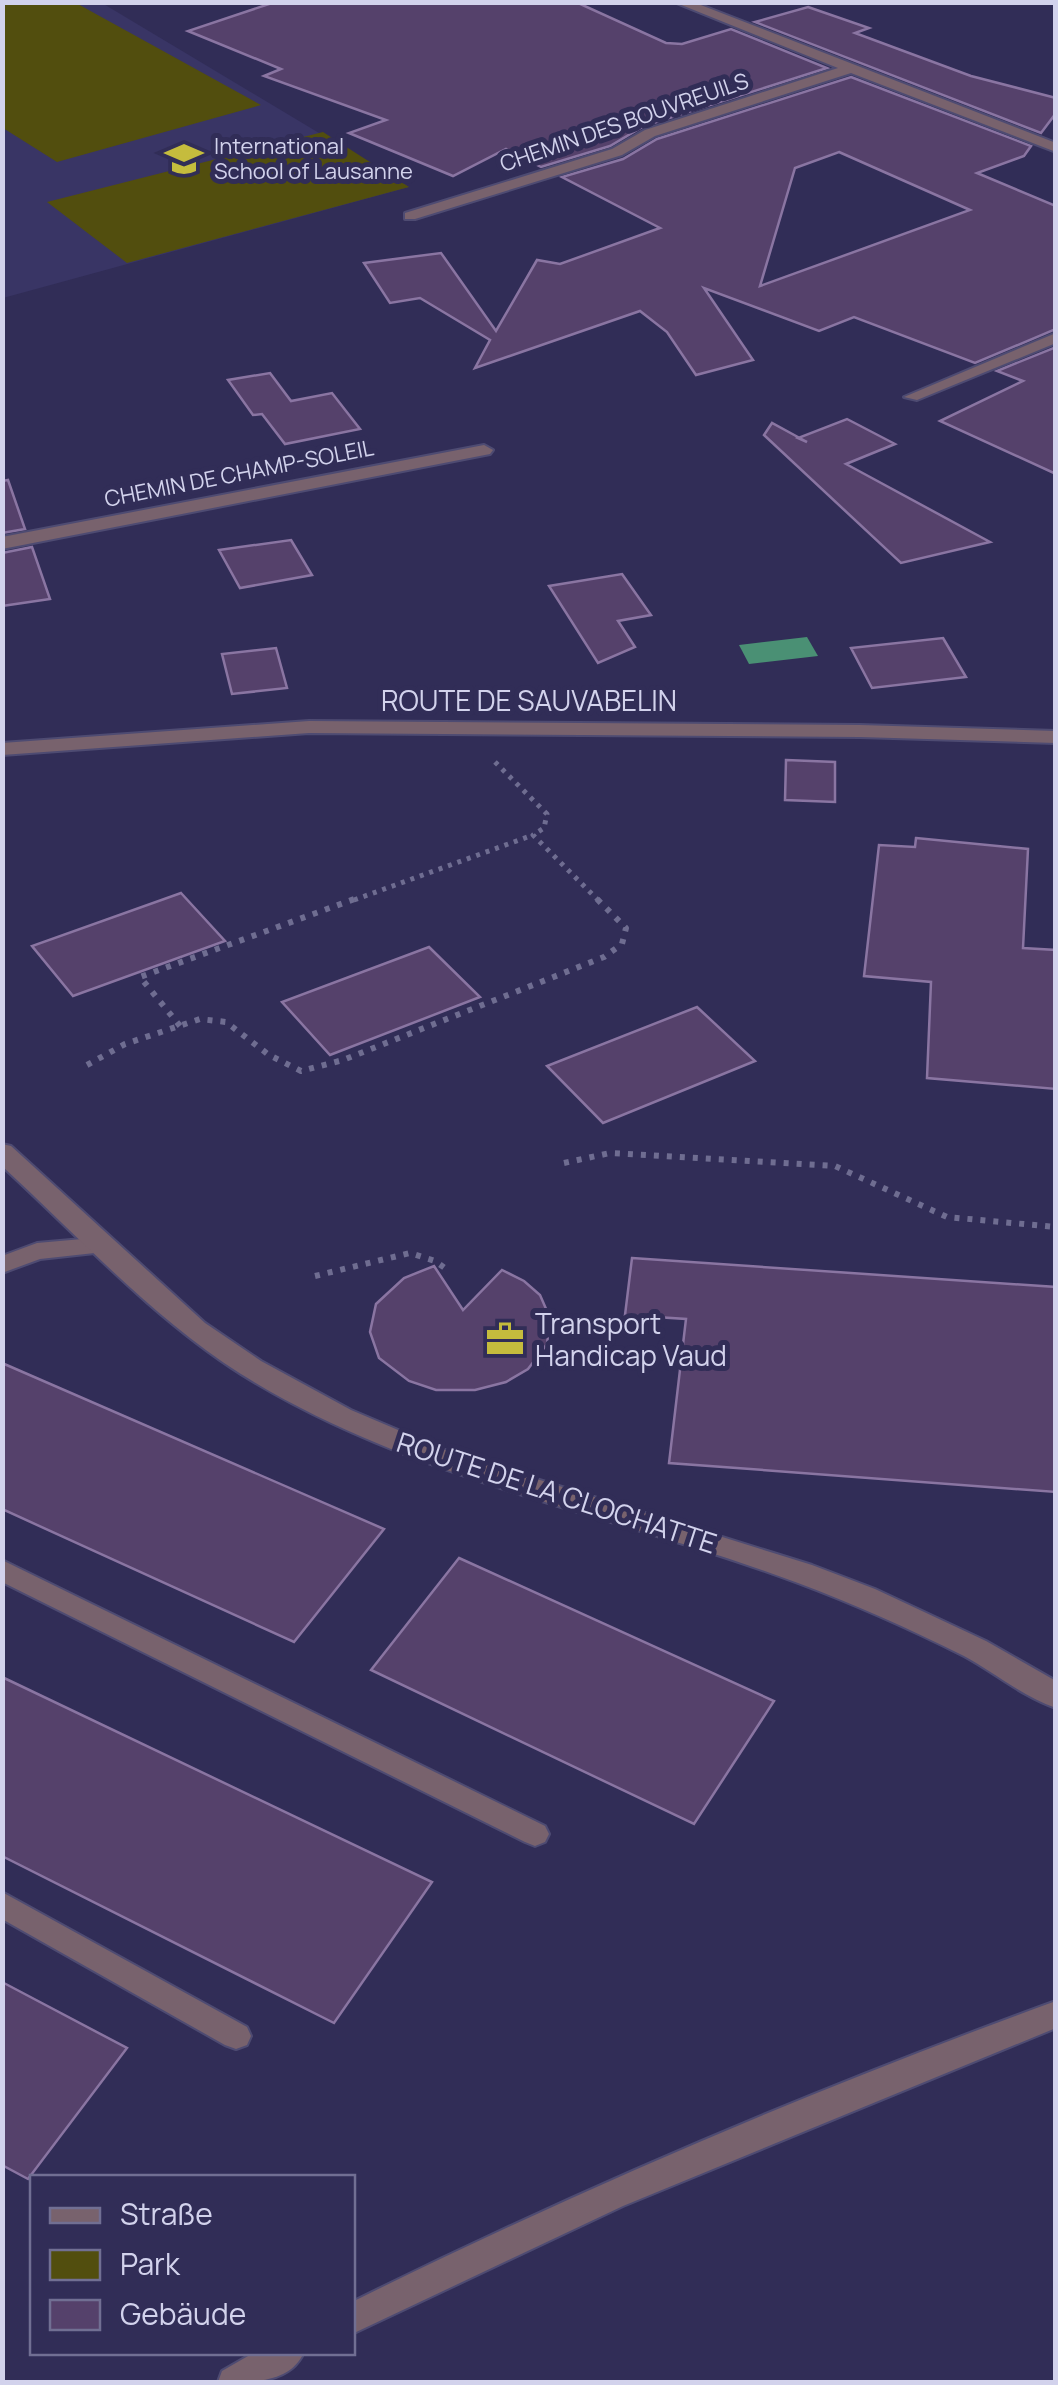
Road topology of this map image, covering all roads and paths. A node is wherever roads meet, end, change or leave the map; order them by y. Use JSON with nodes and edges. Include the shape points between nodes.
{"nodes":[{"id":1,"x":680,"y":2,"type":"edge"},
{"id":2,"x":851,"y":70,"type":"junction"},
{"id":3,"x":1056,"y":148,"type":"edge"},
{"id":4,"x":410,"y":216,"type":"dead end"},
{"id":5,"x":1056,"y":337,"type":"edge"},
{"id":6,"x":912,"y":397,"type":"dead end"},
{"id":7,"x":484,"y":450,"type":"dead end"},
{"id":8,"x":2,"y":542,"type":"edge"},
{"id":9,"x":1056,"y":738,"type":"edge"},
{"id":10,"x":2,"y":749,"type":"edge"},
{"id":11,"x":495,"y":762,"type":"dead end"},
{"id":12,"x":533,"y":836,"type":"junction"},
{"id":13,"x":180,"y":1026,"type":"junction"},
{"id":14,"x":87,"y":1065,"type":"dead end"},
{"id":15,"x":2,"y":1152,"type":"edge"},
{"id":16,"x":564,"y":1163,"type":"dead end"},
{"id":17,"x":1056,"y":1227,"type":"edge"},
{"id":18,"x":104,"y":1245,"type":"junction"},
{"id":19,"x":2,"y":1265,"type":"edge"},
{"id":20,"x":449,"y":1270,"type":"dead end"},
{"id":21,"x":315,"y":1276,"type":"dead end"},
{"id":22,"x":2,"y":1570,"type":"edge"},
{"id":23,"x":1056,"y":1696,"type":"edge"},
{"id":24,"x":535,"y":1834,"type":"dead end"},
{"id":25,"x":2,"y":1904,"type":"edge"},
{"id":26,"x":1056,"y":2014,"type":"edge"},
{"id":27,"x":236,"y":2036,"type":"dead end"},
{"id":28,"x":355,"y":2317,"type":"edge"},
{"id":29,"x":283,"y":2355,"type":"edge"},
{"id":30,"x":234,"y":2382,"type":"edge"}],
"edges":[{"from":1,"to":2,"type":"street"},
{"from":2,"to":3,"type":"street"},
{"from":2,"to":4,"type":"street","name":"CHEMIN DES BOUVREUILS"},
{"from":5,"to":6,"type":"lane"},
{"from":7,"to":8,"type":"street","name":"CHEMIN DE CHAMP-SOLEIL"},
{"from":9,"to":10,"type":"street","name":"ROUTE DE SAUVABELIN","via":[[309,727]]},
{"from":11,"to":12,"type":"path","via":[[548,814]]},
{"from":12,"to":13,"type":"path","via":[[140,977]]},
{"from":12,"to":13,"type":"path","via":[[626,928],[622,944],[604,957],[301,1071],[226,1022],[200,1019]]},
{"from":13,"to":14,"type":"path"},
{"from":15,"to":18,"type":"street","name":"ROUTE DE LA CLOCHATTE"},
{"from":16,"to":17,"type":"path","via":[[610,1153],[836,1166],[947,1217]]},
{"from":18,"to":19,"type":"lane","via":[[37,1251]]},
{"from":18,"to":23,"type":"street","name":"ROUTE DE LA CLOCHATTE","via":[[196,1330],[340,1417],[456,1464],[865,1596]]},
{"from":20,"to":21,"type":"path","via":[[430,1258],[394,1253]]},
{"from":22,"to":24,"type":"lane"},
{"from":25,"to":27,"type":"lane"},
{"from":26,"to":28,"type":"lane","via":[[664,2171]]},
{"from":29,"to":30,"type":"lane"}]}
